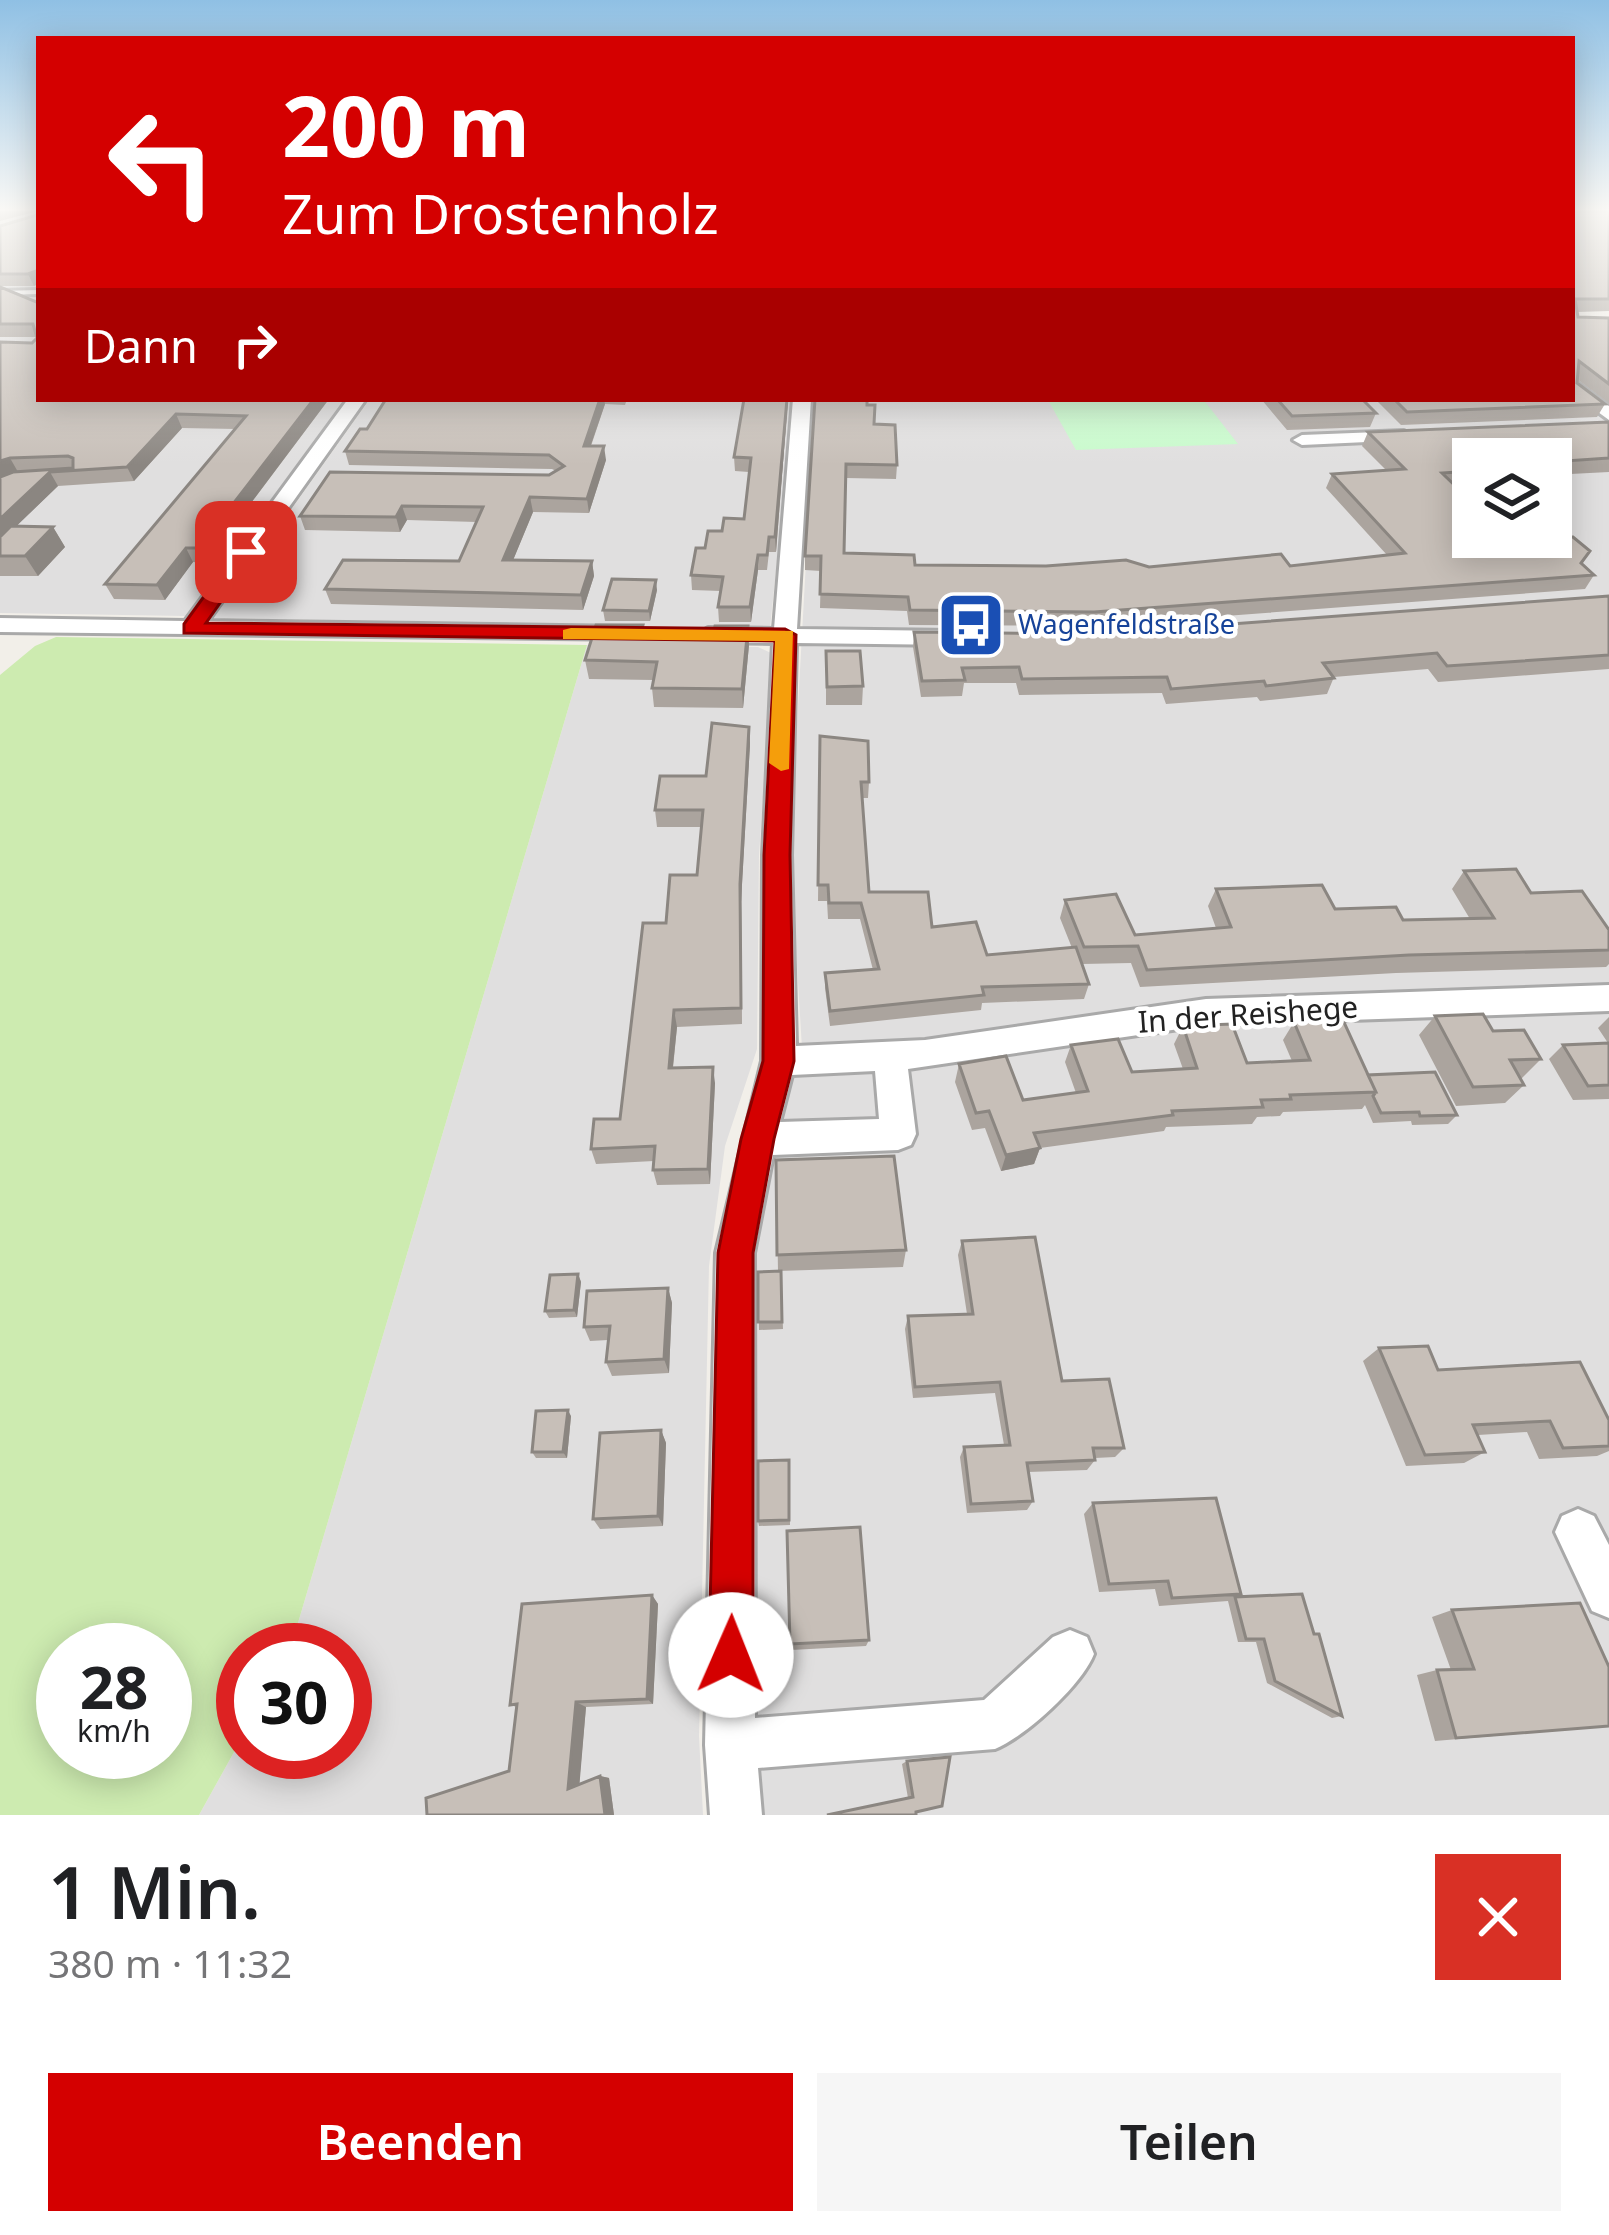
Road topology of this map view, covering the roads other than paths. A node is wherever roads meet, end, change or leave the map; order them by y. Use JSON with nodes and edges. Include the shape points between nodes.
{"nodes":[{"id":1,"x":1575,"y":387,"type":"edge"},
{"id":2,"x":355,"y":402,"type":"edge"},
{"id":3,"x":802,"y":402,"type":"edge"},
{"id":4,"x":1371,"y":411,"type":"edge"},
{"id":5,"x":1609,"y":415,"type":"edge"},
{"id":6,"x":1609,"y":426,"type":"edge"},
{"id":7,"x":1585,"y":427,"type":"edge"},
{"id":8,"x":1419,"y":435,"type":"edge"},
{"id":9,"x":1395,"y":436,"type":"junction"},
{"id":10,"x":1302,"y":440,"type":"dead end"},
{"id":11,"x":301,"y":475,"type":"junction"},
{"id":12,"x":324,"y":475,"type":"edge"},
{"id":13,"x":0,"y":626,"type":"edge"},
{"id":14,"x":191,"y":629,"type":"junction"},
{"id":15,"x":785,"y":635,"type":"junction"},
{"id":16,"x":973,"y":638,"type":"edge"},
{"id":17,"x":1609,"y":998,"type":"edge"},
{"id":18,"x":890,"y":1055,"type":"junction"},
{"id":19,"x":779,"y":1061,"type":"junction"},
{"id":20,"x":758,"y":1139,"type":"junction"},
{"id":21,"x":1578,"y":1532,"type":"dead end"},
{"id":22,"x":1609,"y":1594,"type":"edge"},
{"id":23,"x":1070,"y":1654,"type":"dead end"},
{"id":24,"x":730,"y":1745,"type":"junction"},
{"id":25,"x":736,"y":1815,"type":"edge"}],
"edges":[{"from":1,"to":5,"type":"street"},
{"from":2,"to":11,"type":"street"},
{"from":3,"to":15,"type":"street"},
{"from":4,"to":9,"type":"street"},
{"from":6,"to":7,"type":"street"},
{"from":8,"to":9,"type":"street"},
{"from":9,"to":10,"type":"street"},
{"from":11,"to":12,"type":"street"},
{"from":11,"to":14,"type":"street"},
{"from":13,"to":14,"type":"street"},
{"from":14,"to":15,"type":"street"},
{"from":15,"to":16,"type":"street"},
{"from":15,"to":19,"type":"street"},
{"from":17,"to":18,"type":"street","name":"In der Reishege","via":[[1205,1012]]},
{"from":18,"to":19,"type":"street","name":"In der Reishege"},
{"from":18,"to":20,"type":"street","via":[[898,1134]]},
{"from":19,"to":20,"type":"street"},
{"from":20,"to":24,"type":"street","via":[[735,1253]]},
{"from":21,"to":22,"type":"street"},
{"from":23,"to":24,"type":"street","via":[[994,1724]]},
{"from":24,"to":25,"type":"street"}]}
